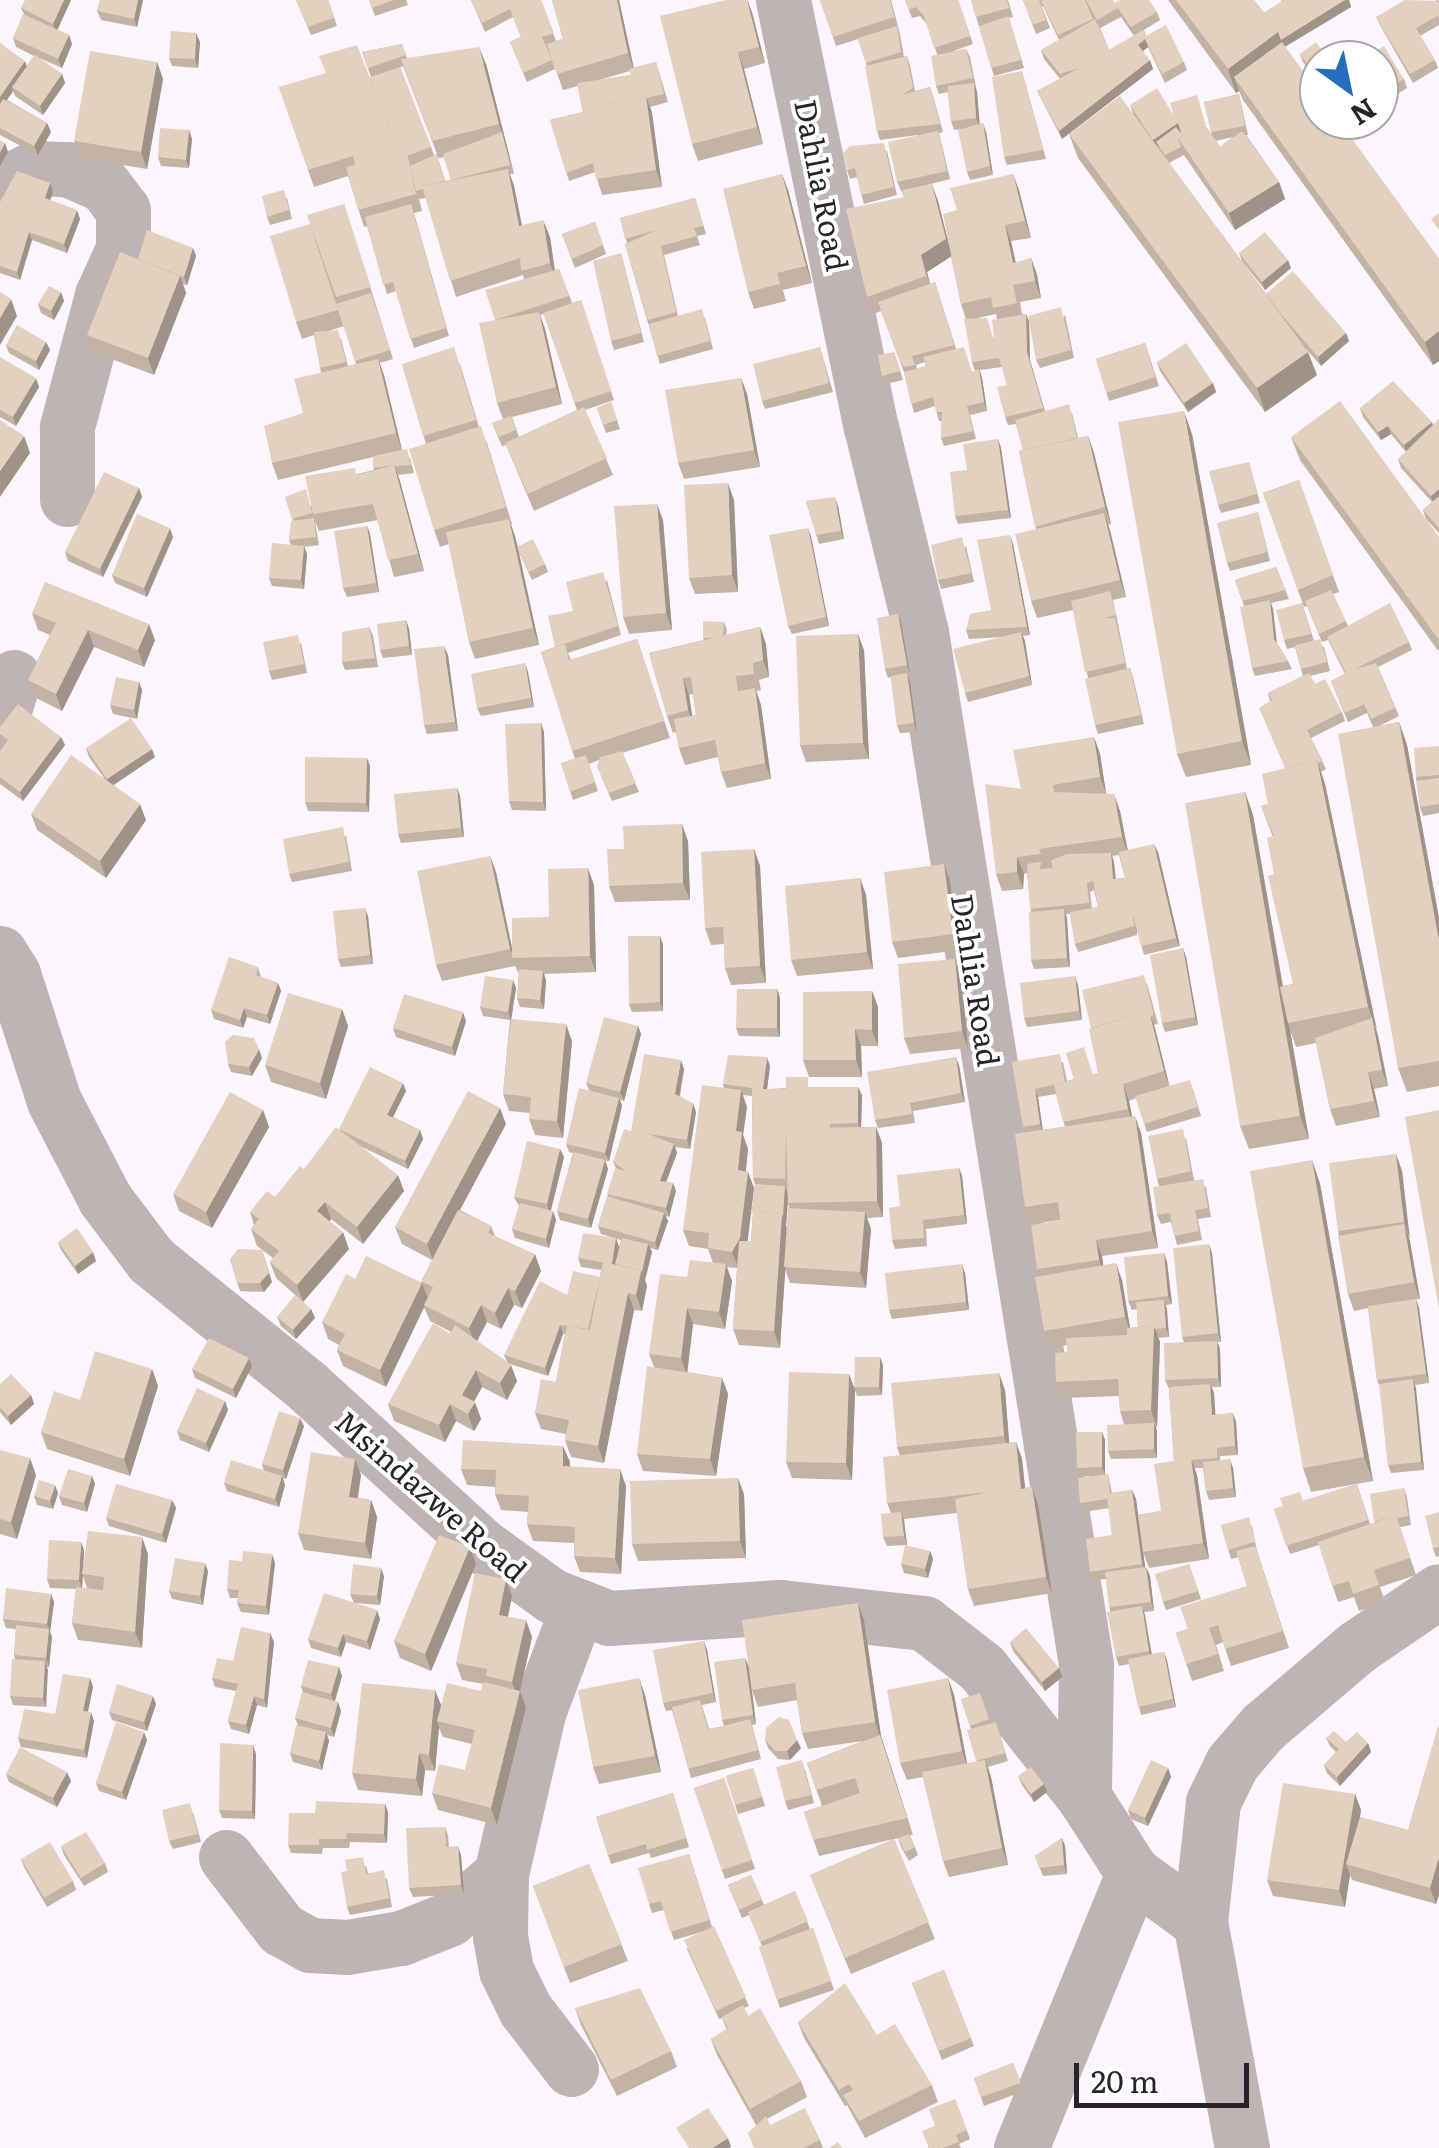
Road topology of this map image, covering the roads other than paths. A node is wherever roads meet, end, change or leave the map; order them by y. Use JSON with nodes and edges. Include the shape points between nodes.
{"nodes":[{"id":1,"x":783,"y":0,"type":"edge"},
{"id":2,"x":0,"y":186,"type":"edge"},
{"id":3,"x":67,"y":499,"type":"dead end"},
{"id":4,"x":0,"y":953,"type":"edge"},
{"id":5,"x":1436,"y":1600,"type":"edge"},
{"id":6,"x":578,"y":1606,"type":"junction"},
{"id":7,"x":1084,"y":1798,"type":"junction"},
{"id":8,"x":226,"y":1857,"type":"dead end"},
{"id":9,"x":1133,"y":1873,"type":"junction"},
{"id":10,"x":501,"y":1874,"type":"junction"},
{"id":11,"x":1200,"y":1922,"type":"junction"},
{"id":12,"x":571,"y":2069,"type":"dead end"},
{"id":13,"x":1020,"y":2148,"type":"edge"},
{"id":14,"x":1242,"y":2148,"type":"edge"}],
"edges":[{"from":1,"to":7,"type":"street","name":"Dahlia Road","via":[[870,427],[921,632],[1086,1664]]},
{"from":2,"to":3,"type":"street","via":[[34,168],[67,170],[104,184],[123,210],[122,249],[97,312],[67,426]]},
{"from":4,"to":6,"type":"street","name":"Msindazwe Road","via":[[14,974],[54,1101],[105,1199],[151,1260],[307,1386],[481,1545],[552,1596]]},
{"from":5,"to":11,"type":"street","via":[[1307,1687],[1232,1763],[1213,1802]]},
{"from":6,"to":7,"type":"street","name":"Msindazwe Road","via":[[609,1618],[781,1606],[924,1624],[982,1668]]},
{"from":6,"to":10,"type":"street","via":[[539,1710]]},
{"from":7,"to":9,"type":"street"},
{"from":8,"to":10,"type":"street","via":[[282,1929],[310,1945],[402,1938],[448,1919]]},
{"from":9,"to":11,"type":"street"},
{"from":9,"to":13,"type":"street"},
{"from":10,"to":12,"type":"street","via":[[506,1970],[525,2009]]},
{"from":11,"to":14,"type":"street"}]}
